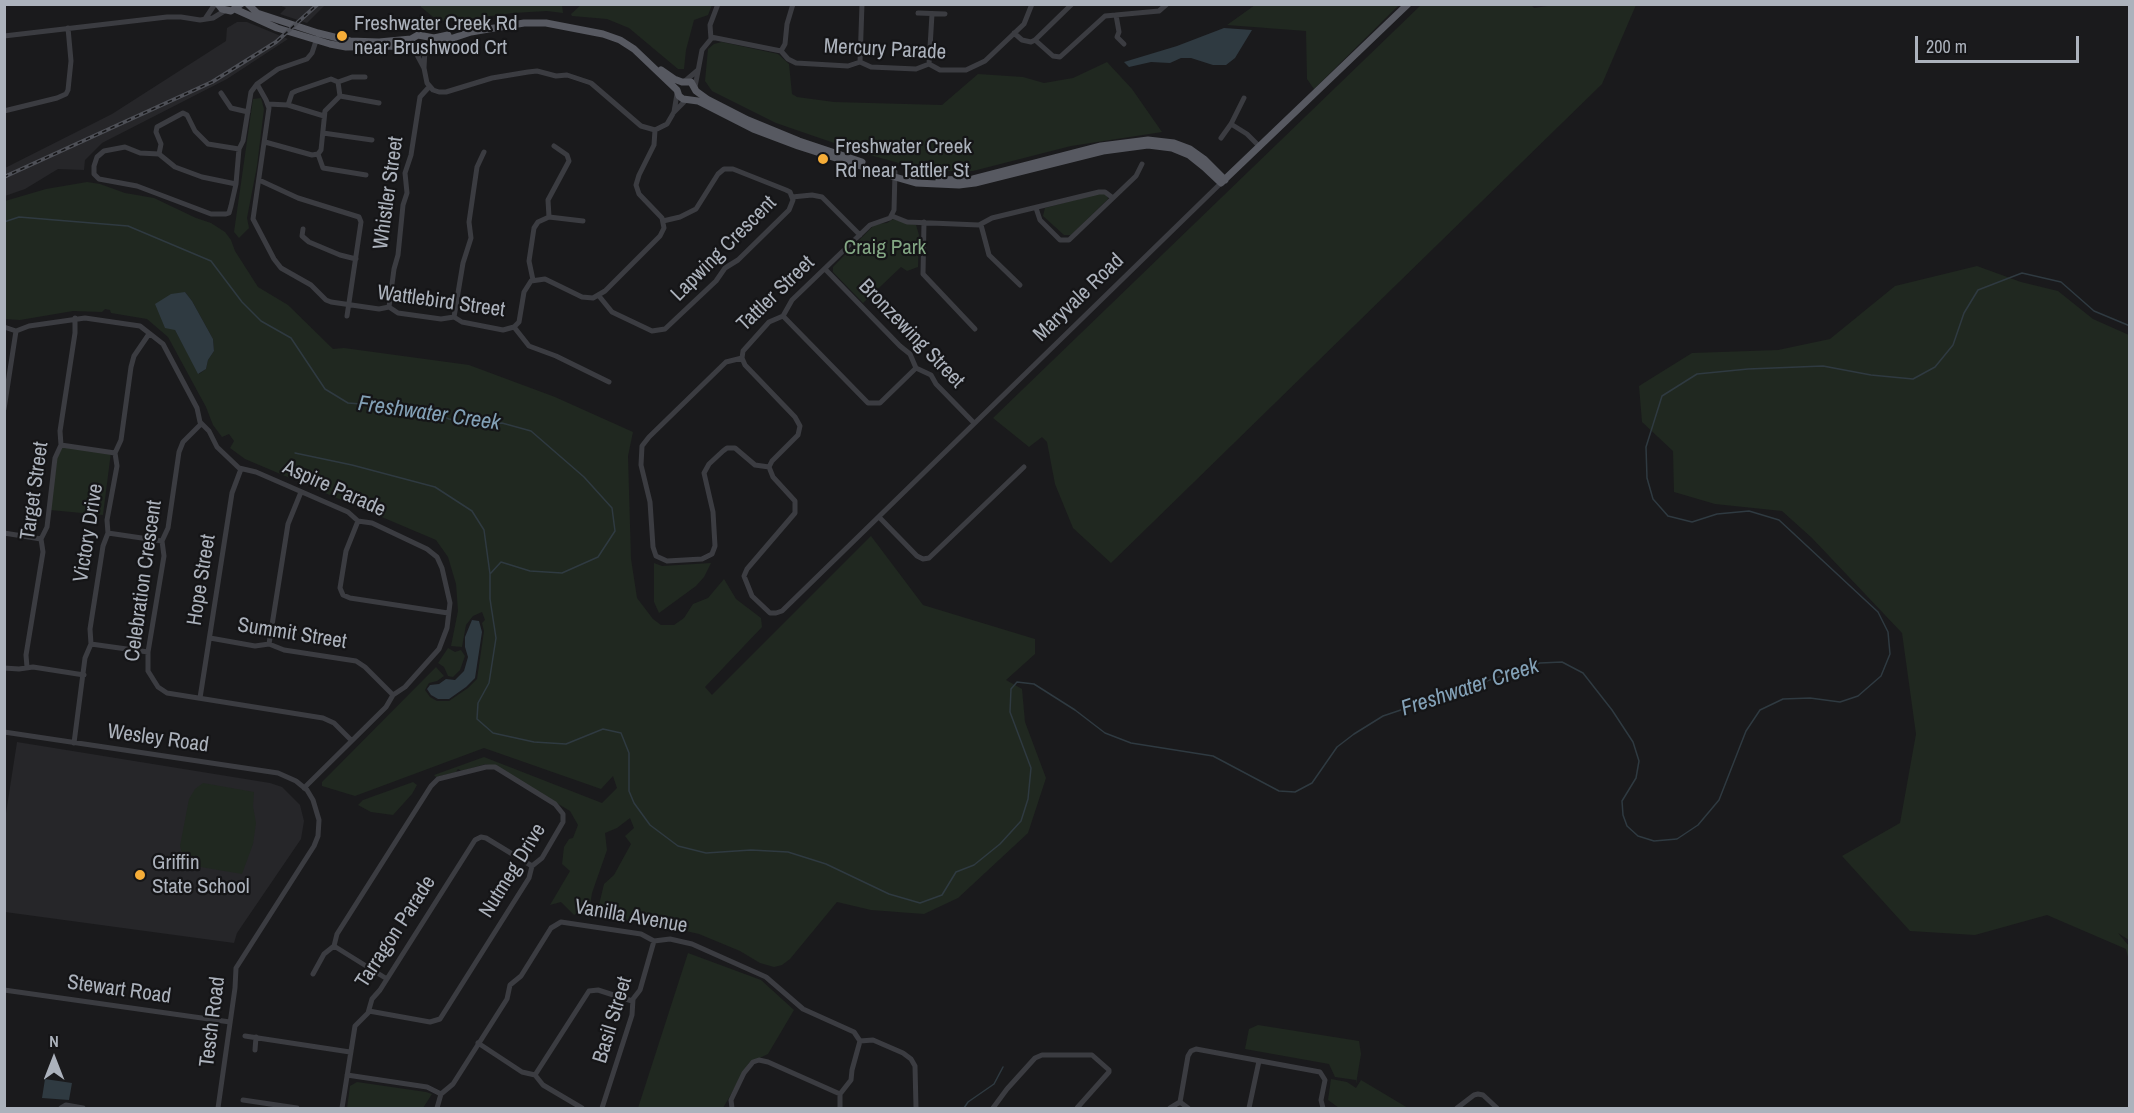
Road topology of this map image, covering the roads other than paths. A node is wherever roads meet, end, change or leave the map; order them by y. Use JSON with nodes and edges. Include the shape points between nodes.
{"nodes":[{"id":1,"x":216,"y":4,"type":"edge"},
{"id":2,"x":248,"y":4,"type":"edge"},
{"id":3,"x":718,"y":4,"type":"edge"},
{"id":4,"x":793,"y":4,"type":"edge"},
{"id":5,"x":862,"y":4,"type":"edge"},
{"id":6,"x":1032,"y":4,"type":"edge"},
{"id":7,"x":1072,"y":4,"type":"edge"},
{"id":8,"x":1167,"y":4,"type":"edge"},
{"id":9,"x":1408,"y":4,"type":"edge"},
{"id":10,"x":238,"y":7,"type":"edge"},
{"id":11,"x":226,"y":10,"type":"junction"},
{"id":12,"x":918,"y":13,"type":"dead end"},
{"id":13,"x":932,"y":14,"type":"junction"},
{"id":14,"x":945,"y":14,"type":"dead end"},
{"id":15,"x":1116,"y":15,"type":"junction"},
{"id":16,"x":205,"y":19,"type":"junction"},
{"id":17,"x":68,"y":28,"type":"junction"},
{"id":18,"x":1014,"y":33,"type":"junction"},
{"id":19,"x":4,"y":36,"type":"edge"},
{"id":20,"x":317,"y":37,"type":"junction"},
{"id":21,"x":711,"y":37,"type":"junction"},
{"id":22,"x":426,"y":38,"type":"junction"},
{"id":23,"x":411,"y":39,"type":"junction"},
{"id":24,"x":1035,"y":40,"type":"junction"},
{"id":25,"x":1124,"y":44,"type":"dead end"},
{"id":26,"x":426,"y":48,"type":"junction"},
{"id":27,"x":413,"y":49,"type":"junction"},
{"id":28,"x":781,"y":51,"type":"junction"},
{"id":29,"x":860,"y":62,"type":"junction"},
{"id":30,"x":929,"y":64,"type":"junction"},
{"id":31,"x":424,"y":68,"type":"junction"},
{"id":32,"x":698,"y":70,"type":"junction"},
{"id":33,"x":364,"y":77,"type":"dead end"},
{"id":34,"x":338,"y":82,"type":"junction"},
{"id":35,"x":683,"y":82,"type":"junction"},
{"id":36,"x":257,"y":84,"type":"junction"},
{"id":37,"x":429,"y":87,"type":"junction"},
{"id":38,"x":695,"y":89,"type":"junction"},
{"id":39,"x":677,"y":92,"type":"junction"},
{"id":40,"x":221,"y":93,"type":"dead end"},
{"id":41,"x":340,"y":96,"type":"junction"},
{"id":42,"x":1244,"y":98,"type":"dead end"},
{"id":43,"x":688,"y":99,"type":"junction"},
{"id":44,"x":379,"y":103,"type":"dead end"},
{"id":45,"x":268,"y":104,"type":"junction"},
{"id":46,"x":288,"y":105,"type":"junction"},
{"id":47,"x":4,"y":111,"type":"edge"},
{"id":48,"x":248,"y":112,"type":"junction"},
{"id":49,"x":674,"y":112,"type":"junction"},
{"id":50,"x":324,"y":116,"type":"junction"},
{"id":51,"x":1231,"y":124,"type":"junction"},
{"id":52,"x":655,"y":130,"type":"junction"},
{"id":53,"x":322,"y":133,"type":"junction"},
{"id":54,"x":1221,"y":138,"type":"dead end"},
{"id":55,"x":372,"y":140,"type":"dead end"},
{"id":56,"x":265,"y":142,"type":"junction"},
{"id":57,"x":554,"y":146,"type":"dead end"},
{"id":58,"x":1260,"y":147,"type":"junction"},
{"id":59,"x":239,"y":149,"type":"junction"},
{"id":60,"x":484,"y":152,"type":"dead end"},
{"id":61,"x":159,"y":154,"type":"junction"},
{"id":62,"x":318,"y":154,"type":"junction"},
{"id":63,"x":1142,"y":164,"type":"dead end"},
{"id":64,"x":366,"y":175,"type":"dead end"},
{"id":65,"x":895,"y":175,"type":"junction"},
{"id":66,"x":260,"y":180,"type":"junction"},
{"id":67,"x":1223,"y":182,"type":"junction"},
{"id":68,"x":236,"y":184,"type":"junction"},
{"id":69,"x":792,"y":198,"type":"junction"},
{"id":70,"x":1113,"y":198,"type":"junction"},
{"id":71,"x":1036,"y":208,"type":"junction"},
{"id":72,"x":892,"y":216,"type":"junction"},
{"id":73,"x":549,"y":217,"type":"junction"},
{"id":74,"x":583,"y":221,"type":"dead end"},
{"id":75,"x":663,"y":221,"type":"junction"},
{"id":76,"x":924,"y":222,"type":"junction"},
{"id":77,"x":981,"y":225,"type":"junction"},
{"id":78,"x":303,"y":229,"type":"dead end"},
{"id":79,"x":860,"y":235,"type":"junction"},
{"id":80,"x":356,"y":259,"type":"junction"},
{"id":81,"x":825,"y":269,"type":"junction"},
{"id":82,"x":533,"y":280,"type":"junction"},
{"id":83,"x":1020,"y":285,"type":"dead end"},
{"id":84,"x":599,"y":296,"type":"junction"},
{"id":85,"x":349,"y":305,"type":"junction"},
{"id":86,"x":389,"y":307,"type":"junction"},
{"id":87,"x":347,"y":316,"type":"dead end"},
{"id":88,"x":783,"y":316,"type":"junction"},
{"id":89,"x":454,"y":317,"type":"junction"},
{"id":90,"x":75,"y":318,"type":"junction"},
{"id":91,"x":4,"y":327,"type":"edge"},
{"id":92,"x":514,"y":327,"type":"junction"},
{"id":93,"x":975,"y":329,"type":"dead end"},
{"id":94,"x":16,"y":331,"type":"junction"},
{"id":95,"x":149,"y":334,"type":"junction"},
{"id":96,"x":742,"y":358,"type":"junction"},
{"id":97,"x":916,"y":368,"type":"junction"},
{"id":98,"x":609,"y":382,"type":"dead end"},
{"id":99,"x":4,"y":409,"type":"edge"},
{"id":100,"x":974,"y":423,"type":"junction"},
{"id":101,"x":201,"y":424,"type":"junction"},
{"id":102,"x":61,"y":445,"type":"junction"},
{"id":103,"x":115,"y":453,"type":"junction"},
{"id":104,"x":769,"y":467,"type":"junction"},
{"id":105,"x":1024,"y":467,"type":"dead end"},
{"id":106,"x":241,"y":469,"type":"junction"},
{"id":107,"x":301,"y":492,"type":"junction"},
{"id":108,"x":879,"y":517,"type":"junction"},
{"id":109,"x":358,"y":521,"type":"junction"},
{"id":110,"x":4,"y":533,"type":"edge"},
{"id":111,"x":108,"y":533,"type":"junction"},
{"id":112,"x":41,"y":538,"type":"junction"},
{"id":113,"x":162,"y":541,"type":"junction"},
{"id":114,"x":448,"y":613,"type":"junction"},
{"id":115,"x":210,"y":638,"type":"junction"},
{"id":116,"x":91,"y":644,"type":"junction"},
{"id":117,"x":269,"y":644,"type":"junction"},
{"id":118,"x":148,"y":652,"type":"junction"},
{"id":119,"x":27,"y":667,"type":"junction"},
{"id":120,"x":4,"y":668,"type":"edge"},
{"id":121,"x":84,"y":675,"type":"junction"},
{"id":122,"x":393,"y":695,"type":"junction"},
{"id":123,"x":200,"y":698,"type":"junction"},
{"id":124,"x":4,"y":732,"type":"edge"},
{"id":125,"x":351,"y":740,"type":"junction"},
{"id":126,"x":74,"y":743,"type":"junction"},
{"id":127,"x":304,"y":788,"type":"junction"},
{"id":128,"x":532,"y":866,"type":"junction"},
{"id":129,"x":654,"y":940,"type":"junction"},
{"id":130,"x":334,"y":946,"type":"junction"},
{"id":131,"x":313,"y":974,"type":"dead end"},
{"id":132,"x":387,"y":979,"type":"junction"},
{"id":133,"x":4,"y":990,"type":"edge"},
{"id":134,"x":632,"y":1001,"type":"junction"},
{"id":135,"x":369,"y":1011,"type":"junction"},
{"id":136,"x":230,"y":1022,"type":"junction"},
{"id":137,"x":245,"y":1036,"type":"dead end"},
{"id":138,"x":256,"y":1037,"type":"junction"},
{"id":139,"x":860,"y":1041,"type":"junction"},
{"id":140,"x":478,"y":1043,"type":"junction"},
{"id":141,"x":255,"y":1050,"type":"dead end"},
{"id":142,"x":351,"y":1052,"type":"junction"},
{"id":143,"x":1259,"y":1061,"type":"junction"},
{"id":144,"x":347,"y":1075,"type":"junction"},
{"id":145,"x":536,"y":1075,"type":"junction"},
{"id":146,"x":441,"y":1094,"type":"junction"},
{"id":147,"x":840,"y":1094,"type":"junction"},
{"id":148,"x":243,"y":1100,"type":"dead end"},
{"id":149,"x":1180,"y":1102,"type":"junction"},
{"id":150,"x":258,"y":1106,"type":"edge"},
{"id":151,"x":61,"y":1108,"type":"edge"},
{"id":152,"x":83,"y":1108,"type":"edge"},
{"id":153,"x":218,"y":1108,"type":"edge"},
{"id":154,"x":297,"y":1108,"type":"edge"},
{"id":155,"x":342,"y":1108,"type":"edge"},
{"id":156,"x":437,"y":1108,"type":"edge"},
{"id":157,"x":582,"y":1108,"type":"edge"},
{"id":158,"x":602,"y":1108,"type":"edge"},
{"id":159,"x":732,"y":1108,"type":"edge"},
{"id":160,"x":840,"y":1108,"type":"edge"},
{"id":161,"x":916,"y":1108,"type":"edge"},
{"id":162,"x":993,"y":1108,"type":"edge"},
{"id":163,"x":1077,"y":1108,"type":"edge"},
{"id":164,"x":1170,"y":1108,"type":"edge"},
{"id":165,"x":1188,"y":1108,"type":"edge"},
{"id":166,"x":1249,"y":1108,"type":"edge"},
{"id":167,"x":1323,"y":1108,"type":"edge"},
{"id":168,"x":1456,"y":1108,"type":"edge"},
{"id":169,"x":1497,"y":1108,"type":"edge"}],
"edges":[{"from":1,"to":11,"type":"main road"},
{"from":1,"to":16,"type":"street"},
{"from":2,"to":20,"type":"main road","via":[[257,13],[304,28]]},
{"from":3,"to":21,"type":"street","via":[[710,23]]},
{"from":4,"to":28,"type":"street"},
{"from":5,"to":29,"type":"street"},
{"from":6,"to":18,"type":"street","name":"Mercury Parade","via":[[1027,20]]},
{"from":7,"to":24,"type":"street"},
{"from":8,"to":15,"type":"street","via":[[1160,11]]},
{"from":9,"to":58,"type":"main road","name":"Maryvale Road"},
{"from":10,"to":11,"type":"main road"},
{"from":10,"to":20,"type":"main road","via":[[276,28]]},
{"from":11,"to":16,"type":"street"},
{"from":12,"to":13,"type":"street"},
{"from":13,"to":14,"type":"street"},
{"from":13,"to":30,"type":"street"},
{"from":15,"to":24,"type":"street","via":[[1101,18],[1060,57],[1053,56]]},
{"from":15,"to":25,"type":"street","via":[[1117,37]]},
{"from":16,"to":17,"type":"street","via":[[175,17]]},
{"from":17,"to":19,"type":"street"},
{"from":17,"to":47,"type":"street","via":[[71,61],[66,94]]},
{"from":18,"to":24,"type":"street","via":[[1022,40]]},
{"from":18,"to":30,"type":"street","name":"Mercury Parade","via":[[973,68],[940,70]]},
{"from":20,"to":23,"type":"main road","via":[[359,42]]},
{"from":20,"to":27,"type":"main road","via":[[346,47]]},
{"from":20,"to":36,"type":"street","via":[[307,59],[278,69]]},
{"from":21,"to":28,"type":"street","name":"Mercury Parade"},
{"from":21,"to":32,"type":"street","via":[[703,48]]},
{"from":22,"to":23,"type":"main road","via":[[418,34]]},
{"from":22,"to":26,"type":"main road"},
{"from":22,"to":35,"type":"main road","via":[[518,20],[561,21],[623,36],[663,71]]},
{"from":23,"to":27,"type":"main road"},
{"from":26,"to":27,"type":"main road","via":[[420,52]]},
{"from":26,"to":31,"type":"street"},
{"from":26,"to":39,"type":"main road","via":[[496,28],[524,23],[554,25],[620,40]]},
{"from":27,"to":31,"type":"street"},
{"from":28,"to":29,"type":"street","name":"Mercury Parade","via":[[796,63],[848,66]]},
{"from":29,"to":30,"type":"street","name":"Mercury Parade","via":[[871,67],[916,69]]},
{"from":31,"to":37,"type":"street"},
{"from":32,"to":35,"type":"street"},
{"from":32,"to":38,"type":"street"},
{"from":33,"to":34,"type":"street"},
{"from":34,"to":41,"type":"street"},
{"from":34,"to":46,"type":"street","via":[[331,80],[296,91]]},
{"from":35,"to":38,"type":"main road","via":[[691,82]]},
{"from":35,"to":39,"type":"main road"},
{"from":36,"to":45,"type":"street"},
{"from":36,"to":48,"type":"street","via":[[250,94]]},
{"from":37,"to":52,"type":"street","via":[[446,92],[533,71],[567,75],[591,83],[641,126]]},
{"from":37,"to":86,"type":"street","name":"Whistler Street","via":[[420,100],[406,170],[407,193]]},
{"from":38,"to":43,"type":"main road"},
{"from":38,"to":65,"type":"main road","via":[[722,107],[771,130]]},
{"from":39,"to":43,"type":"main road"},
{"from":39,"to":49,"type":"street"},
{"from":40,"to":48,"type":"street","via":[[231,108]]},
{"from":41,"to":44,"type":"street"},
{"from":41,"to":50,"type":"street"},
{"from":42,"to":51,"type":"street"},
{"from":43,"to":49,"type":"street"},
{"from":43,"to":65,"type":"main road","via":[[780,140]]},
{"from":45,"to":46,"type":"street"},
{"from":45,"to":56,"type":"street","name":"Wattlebird Street"},
{"from":46,"to":50,"type":"street"},
{"from":48,"to":59,"type":"street"},
{"from":49,"to":52,"type":"street","via":[[667,124]]},
{"from":50,"to":53,"type":"street"},
{"from":51,"to":54,"type":"street"},
{"from":51,"to":58,"type":"street"},
{"from":52,"to":75,"type":"street","via":[[654,145],[636,185]]},
{"from":53,"to":55,"type":"street"},
{"from":53,"to":62,"type":"street"},
{"from":56,"to":62,"type":"street"},
{"from":56,"to":66,"type":"street","name":"Wattlebird Street"},
{"from":57,"to":73,"type":"street","via":[[567,155],[568,161],[548,201]]},
{"from":58,"to":67,"type":"main road","name":"Maryvale Road"},
{"from":59,"to":61,"type":"street","via":[[208,144],[183,113],[157,127]]},
{"from":59,"to":68,"type":"street"},
{"from":60,"to":89,"type":"street","via":[[477,166],[469,222],[471,238]]},
{"from":61,"to":68,"type":"street","via":[[175,167]]},
{"from":61,"to":68,"type":"street","via":[[111,148],[97,157],[94,174],[103,181],[137,186],[218,215],[229,213]]},
{"from":62,"to":64,"type":"street","via":[[322,168]]},
{"from":63,"to":70,"type":"street","via":[[1136,176]]},
{"from":65,"to":67,"type":"main road","via":[[921,183],[966,185],[1094,153],[1148,145],[1189,155]]},
{"from":65,"to":72,"type":"street"},
{"from":66,"to":80,"type":"street","via":[[298,198],[357,215],[361,222]]},
{"from":66,"to":85,"type":"street","name":"Wattlebird Street","via":[[253,219],[276,263],[311,285],[326,300]]},
{"from":67,"to":100,"type":"street","name":"Maryvale Road"},
{"from":69,"to":75,"type":"street","name":"Lapwing Crescent","via":[[786,190],[724,169],[696,208]]},
{"from":69,"to":79,"type":"street","via":[[822,198]]},
{"from":69,"to":84,"type":"street","name":"Lapwing Crescent","via":[[789,210],[665,329],[652,331],[609,310]]},
{"from":70,"to":71,"type":"street","via":[[1101,191]]},
{"from":70,"to":71,"type":"street","via":[[1066,241],[1040,220]]},
{"from":71,"to":77,"type":"street","via":[[992,218]]},
{"from":72,"to":76,"type":"street","via":[[902,221]]},
{"from":72,"to":79,"type":"street","name":"Tattler Street","via":[[872,224]]},
{"from":73,"to":74,"type":"street"},
{"from":73,"to":82,"type":"street","via":[[541,219],[534,228],[529,261]]},
{"from":75,"to":84,"type":"street","via":[[658,239]]},
{"from":76,"to":77,"type":"street"},
{"from":76,"to":93,"type":"street","via":[[923,274]]},
{"from":77,"to":83,"type":"street","via":[[989,255]]},
{"from":78,"to":80,"type":"street","via":[[302,236],[309,242]]},
{"from":79,"to":81,"type":"street","name":"Tattler Street"},
{"from":80,"to":85,"type":"street"},
{"from":81,"to":88,"type":"street","name":"Tattler Street","via":[[792,300]]},
{"from":81,"to":97,"type":"street","name":"Bronzewing Street","via":[[910,354]]},
{"from":82,"to":84,"type":"street","via":[[545,279],[586,298]]},
{"from":82,"to":92,"type":"street","name":"Wattlebird Street","via":[[525,289],[520,319]]},
{"from":85,"to":86,"type":"street","name":"Wattlebird Street"},
{"from":85,"to":87,"type":"street"},
{"from":86,"to":89,"type":"street","name":"Wattlebird Street","via":[[403,314]]},
{"from":88,"to":96,"type":"street","name":"Tattler Street","via":[[766,325],[744,348]]},
{"from":88,"to":97,"type":"street","via":[[868,403],[880,402]]},
{"from":89,"to":92,"type":"street","name":"Wattlebird Street","via":[[503,330]]},
{"from":90,"to":94,"type":"street","name":"Aspire Parade"},
{"from":90,"to":95,"type":"street","name":"Aspire Parade","via":[[136,324]]},
{"from":90,"to":102,"type":"street","name":"Target Street"},
{"from":91,"to":94,"type":"street"},
{"from":92,"to":98,"type":"street","via":[[529,346]]},
{"from":94,"to":99,"type":"street"},
{"from":95,"to":101,"type":"street","name":"Aspire Parade","via":[[163,344],[197,408]]},
{"from":95,"to":103,"type":"street","name":"Victory Drive","via":[[133,359],[121,440]]},
{"from":96,"to":104,"type":"street","name":"Tattler Street","via":[[800,426],[798,435]]},
{"from":96,"to":104,"type":"street","via":[[726,362],[642,446],[641,465],[656,556],[667,561],[702,559],[712,554],[713,512],[704,473],[723,451],[735,448],[755,465]]},
{"from":97,"to":100,"type":"street","name":"Bronzewing Street","via":[[931,375]]},
{"from":100,"to":108,"type":"street","name":"Maryvale Road"},
{"from":101,"to":106,"type":"street","name":"Aspire Parade"},
{"from":101,"to":113,"type":"street","name":"Celebration Crescent","via":[[180,448],[168,528]]},
{"from":102,"to":103,"type":"street"},
{"from":102,"to":112,"type":"street","name":"Target Street","via":[[47,527]]},
{"from":103,"to":111,"type":"street","name":"Victory Drive","via":[[117,468],[106,520]]},
{"from":104,"to":108,"type":"street","name":"Maryvale Road","via":[[772,477],[795,501],[796,509],[744,576],[752,596],[766,611],[782,611]]},
{"from":105,"to":108,"type":"street","via":[[929,558],[917,556]]},
{"from":106,"to":107,"type":"street","name":"Aspire Parade","via":[[256,471]]},
{"from":106,"to":115,"type":"street","name":"Hope Street","via":[[232,493]]},
{"from":107,"to":109,"type":"street","name":"Aspire Parade","via":[[348,512]]},
{"from":107,"to":117,"type":"street","via":[[288,524]]},
{"from":109,"to":114,"type":"street","name":"Aspire Parade","via":[[372,523],[435,555],[449,599]]},
{"from":109,"to":114,"type":"street","via":[[346,551],[340,588],[343,595]]},
{"from":110,"to":112,"type":"street"},
{"from":111,"to":113,"type":"street"},
{"from":111,"to":116,"type":"street","name":"Victory Drive","via":[[90,629]]},
{"from":112,"to":119,"type":"street","name":"Target Street","via":[[43,552]]},
{"from":113,"to":118,"type":"street","name":"Celebration Crescent","via":[[164,556]]},
{"from":114,"to":122,"type":"street","name":"Aspire Parade","via":[[447,628],[436,653]]},
{"from":115,"to":117,"type":"street","name":"Summit Street","via":[[255,646]]},
{"from":115,"to":123,"type":"street","name":"Hope Street"},
{"from":116,"to":118,"type":"street"},
{"from":116,"to":121,"type":"street","name":"Victory Drive"},
{"from":117,"to":122,"type":"street","name":"Summit Street","via":[[284,650],[356,661]]},
{"from":118,"to":123,"type":"street","name":"Celebration Crescent","via":[[148,671],[161,689]]},
{"from":119,"to":120,"type":"street"},
{"from":119,"to":121,"type":"street"},
{"from":121,"to":126,"type":"street","name":"Victory Drive"},
{"from":122,"to":125,"type":"street","name":"Aspire Parade"},
{"from":123,"to":125,"type":"street","name":"Celebration Crescent","via":[[324,718]]},
{"from":124,"to":126,"type":"street","name":"Wesley Road"},
{"from":125,"to":127,"type":"street","name":"Aspire Parade"},
{"from":126,"to":127,"type":"street","name":"Wesley Road","via":[[272,772],[290,777]]},
{"from":127,"to":136,"type":"street","name":"Tesch Road","via":[[318,812],[317,840],[238,963]]},
{"from":128,"to":130,"type":"street","name":"Nutmeg Drive","via":[[542,858],[564,820],[555,804],[495,767],[441,777],[431,786],[337,934]]},
{"from":128,"to":132,"type":"street","name":"Tarragon Parade","via":[[486,838],[476,839]]},
{"from":128,"to":135,"type":"street","name":"Nutmeg Drive","via":[[529,878],[439,1020],[430,1022]]},
{"from":129,"to":134,"type":"street","name":"Basil Street","via":[[640,990]]},
{"from":129,"to":139,"type":"street","name":"Vanilla Avenue","via":[[687,942],[766,977],[803,1009],[854,1032]]},
{"from":129,"to":140,"type":"street","name":"Vanilla Avenue","via":[[636,933],[555,924],[521,976],[510,985],[507,999]]},
{"from":130,"to":131,"type":"street","name":"Nutmeg Drive","via":[[324,954]]},
{"from":130,"to":132,"type":"street"},
{"from":132,"to":135,"type":"street","name":"Tarragon Parade","via":[[371,1000]]},
{"from":133,"to":136,"type":"street","name":"Stewart Road"},
{"from":134,"to":145,"type":"street","via":[[598,990],[589,991]]},
{"from":134,"to":158,"type":"street","name":"Basil Street","via":[[632,1015]]},
{"from":135,"to":142,"type":"street","name":"Tarragon Parade","via":[[355,1026]]},
{"from":136,"to":153,"type":"street","name":"Tesch Road"},
{"from":137,"to":138,"type":"street"},
{"from":138,"to":141,"type":"street"},
{"from":138,"to":142,"type":"street"},
{"from":139,"to":147,"type":"street","via":[[851,1080]]},
{"from":139,"to":161,"type":"street","via":[[873,1040],[911,1059]]},
{"from":140,"to":145,"type":"street","via":[[523,1073]]},
{"from":140,"to":146,"type":"street","name":"Vanilla Avenue","via":[[453,1084]]},
{"from":142,"to":144,"type":"street","name":"Tarragon Parade"},
{"from":143,"to":149,"type":"street","via":[[1191,1051]]},
{"from":143,"to":166,"type":"street"},
{"from":143,"to":167,"type":"street","via":[[1320,1072],[1325,1080]]},
{"from":144,"to":146,"type":"street","via":[[427,1087]]},
{"from":144,"to":155,"type":"street","name":"Tarragon Parade"},
{"from":145,"to":157,"type":"street","via":[[543,1085]]},
{"from":146,"to":156,"type":"street","name":"Vanilla Avenue"},
{"from":147,"to":159,"type":"street","via":[[759,1060],[744,1073]]},
{"from":147,"to":160,"type":"street"},
{"from":148,"to":150,"type":"street"},
{"from":149,"to":164,"type":"street"},
{"from":149,"to":165,"type":"street"},
{"from":150,"to":154,"type":"street"},
{"from":151,"to":152,"type":"street"},
{"from":162,"to":163,"type":"street","via":[[1035,1058],[1092,1054],[1109,1072]]},
{"from":168,"to":169,"type":"street","via":[[1478,1094]]}]}
